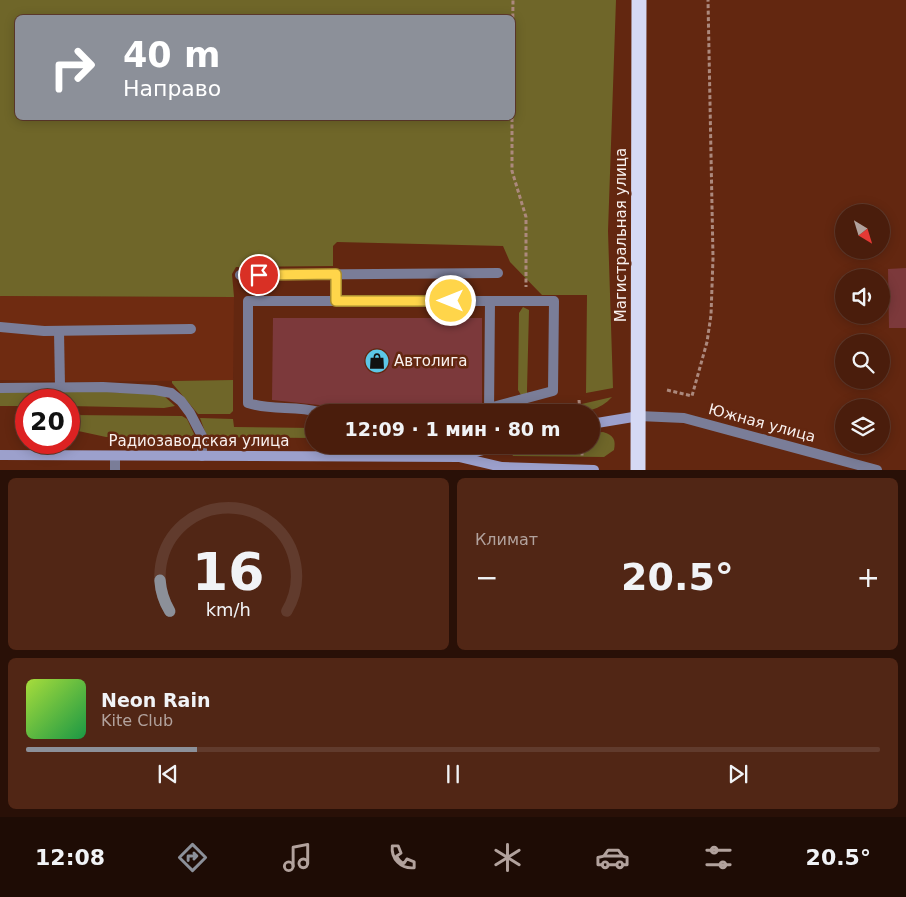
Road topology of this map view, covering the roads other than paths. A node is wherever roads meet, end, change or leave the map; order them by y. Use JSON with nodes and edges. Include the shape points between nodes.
{"nodes":[{"id":1,"x":639,"y":0,"type":"edge"},
{"id":2,"x":498,"y":273,"type":"dead end"},
{"id":3,"x":336,"y":274,"type":"junction"},
{"id":4,"x":240,"y":275,"type":"dead end"},
{"id":5,"x":336,"y":301,"type":"junction"},
{"id":6,"x":490,"y":301,"type":"junction"},
{"id":7,"x":0,"y":327,"type":"edge"},
{"id":8,"x":191,"y":330,"type":"dead end"},
{"id":9,"x":59,"y":331,"type":"junction"},
{"id":10,"x":60,"y":386,"type":"junction"},
{"id":11,"x":0,"y":388,"type":"edge"},
{"id":12,"x":489,"y":404,"type":"edge"},
{"id":13,"x":509,"y":404,"type":"edge"},
{"id":14,"x":305,"y":409,"type":"edge"},
{"id":15,"x":639,"y":416,"type":"junction"},
{"id":16,"x":600,"y":422,"type":"edge"},
{"id":17,"x":470,"y":454,"type":"edge"},
{"id":18,"x":0,"y":455,"type":"edge"},
{"id":19,"x":116,"y":456,"type":"junction"},
{"id":20,"x":202,"y":456,"type":"junction"},
{"id":21,"x":459,"y":457,"type":"junction"},
{"id":22,"x":502,"y":468,"type":"edge"},
{"id":23,"x":115,"y":470,"type":"edge"},
{"id":24,"x":594,"y":470,"type":"edge"},
{"id":25,"x":638,"y":470,"type":"edge"},
{"id":26,"x":877,"y":470,"type":"edge"}],
"edges":[{"from":1,"to":15,"type":"highway","name":"Магистральная улица"},
{"from":2,"to":3,"type":"street"},
{"from":3,"to":4,"type":"street"},
{"from":3,"to":5,"type":"street"},
{"from":5,"to":6,"type":"street"},
{"from":5,"to":14,"type":"street","via":[[248,301],[248,403],[259,407]]},
{"from":6,"to":12,"type":"street"},
{"from":6,"to":13,"type":"street","via":[[554,301],[553,391]]},
{"from":7,"to":9,"type":"street"},
{"from":8,"to":9,"type":"street"},
{"from":9,"to":10,"type":"street"},
{"from":10,"to":11,"type":"street"},
{"from":10,"to":20,"type":"street","via":[[171,393],[190,413],[202,436]]},
{"from":15,"to":16,"type":"street"},
{"from":15,"to":25,"type":"highway","name":"Магистральная улица"},
{"from":15,"to":26,"type":"street","name":"Южная улица","via":[[684,418]]},
{"from":17,"to":21,"type":"street","name":"Радиозаводская улица"},
{"from":18,"to":19,"type":"street","name":"Радиозаводская улица"},
{"from":19,"to":20,"type":"street","name":"Радиозаводская улица"},
{"from":19,"to":23,"type":"street"},
{"from":20,"to":21,"type":"street","name":"Радиозаводская улица"},
{"from":21,"to":22,"type":"street","name":"Радиозаводская улица"},
{"from":22,"to":24,"type":"street","name":"Радиозаводская улица"}]}
